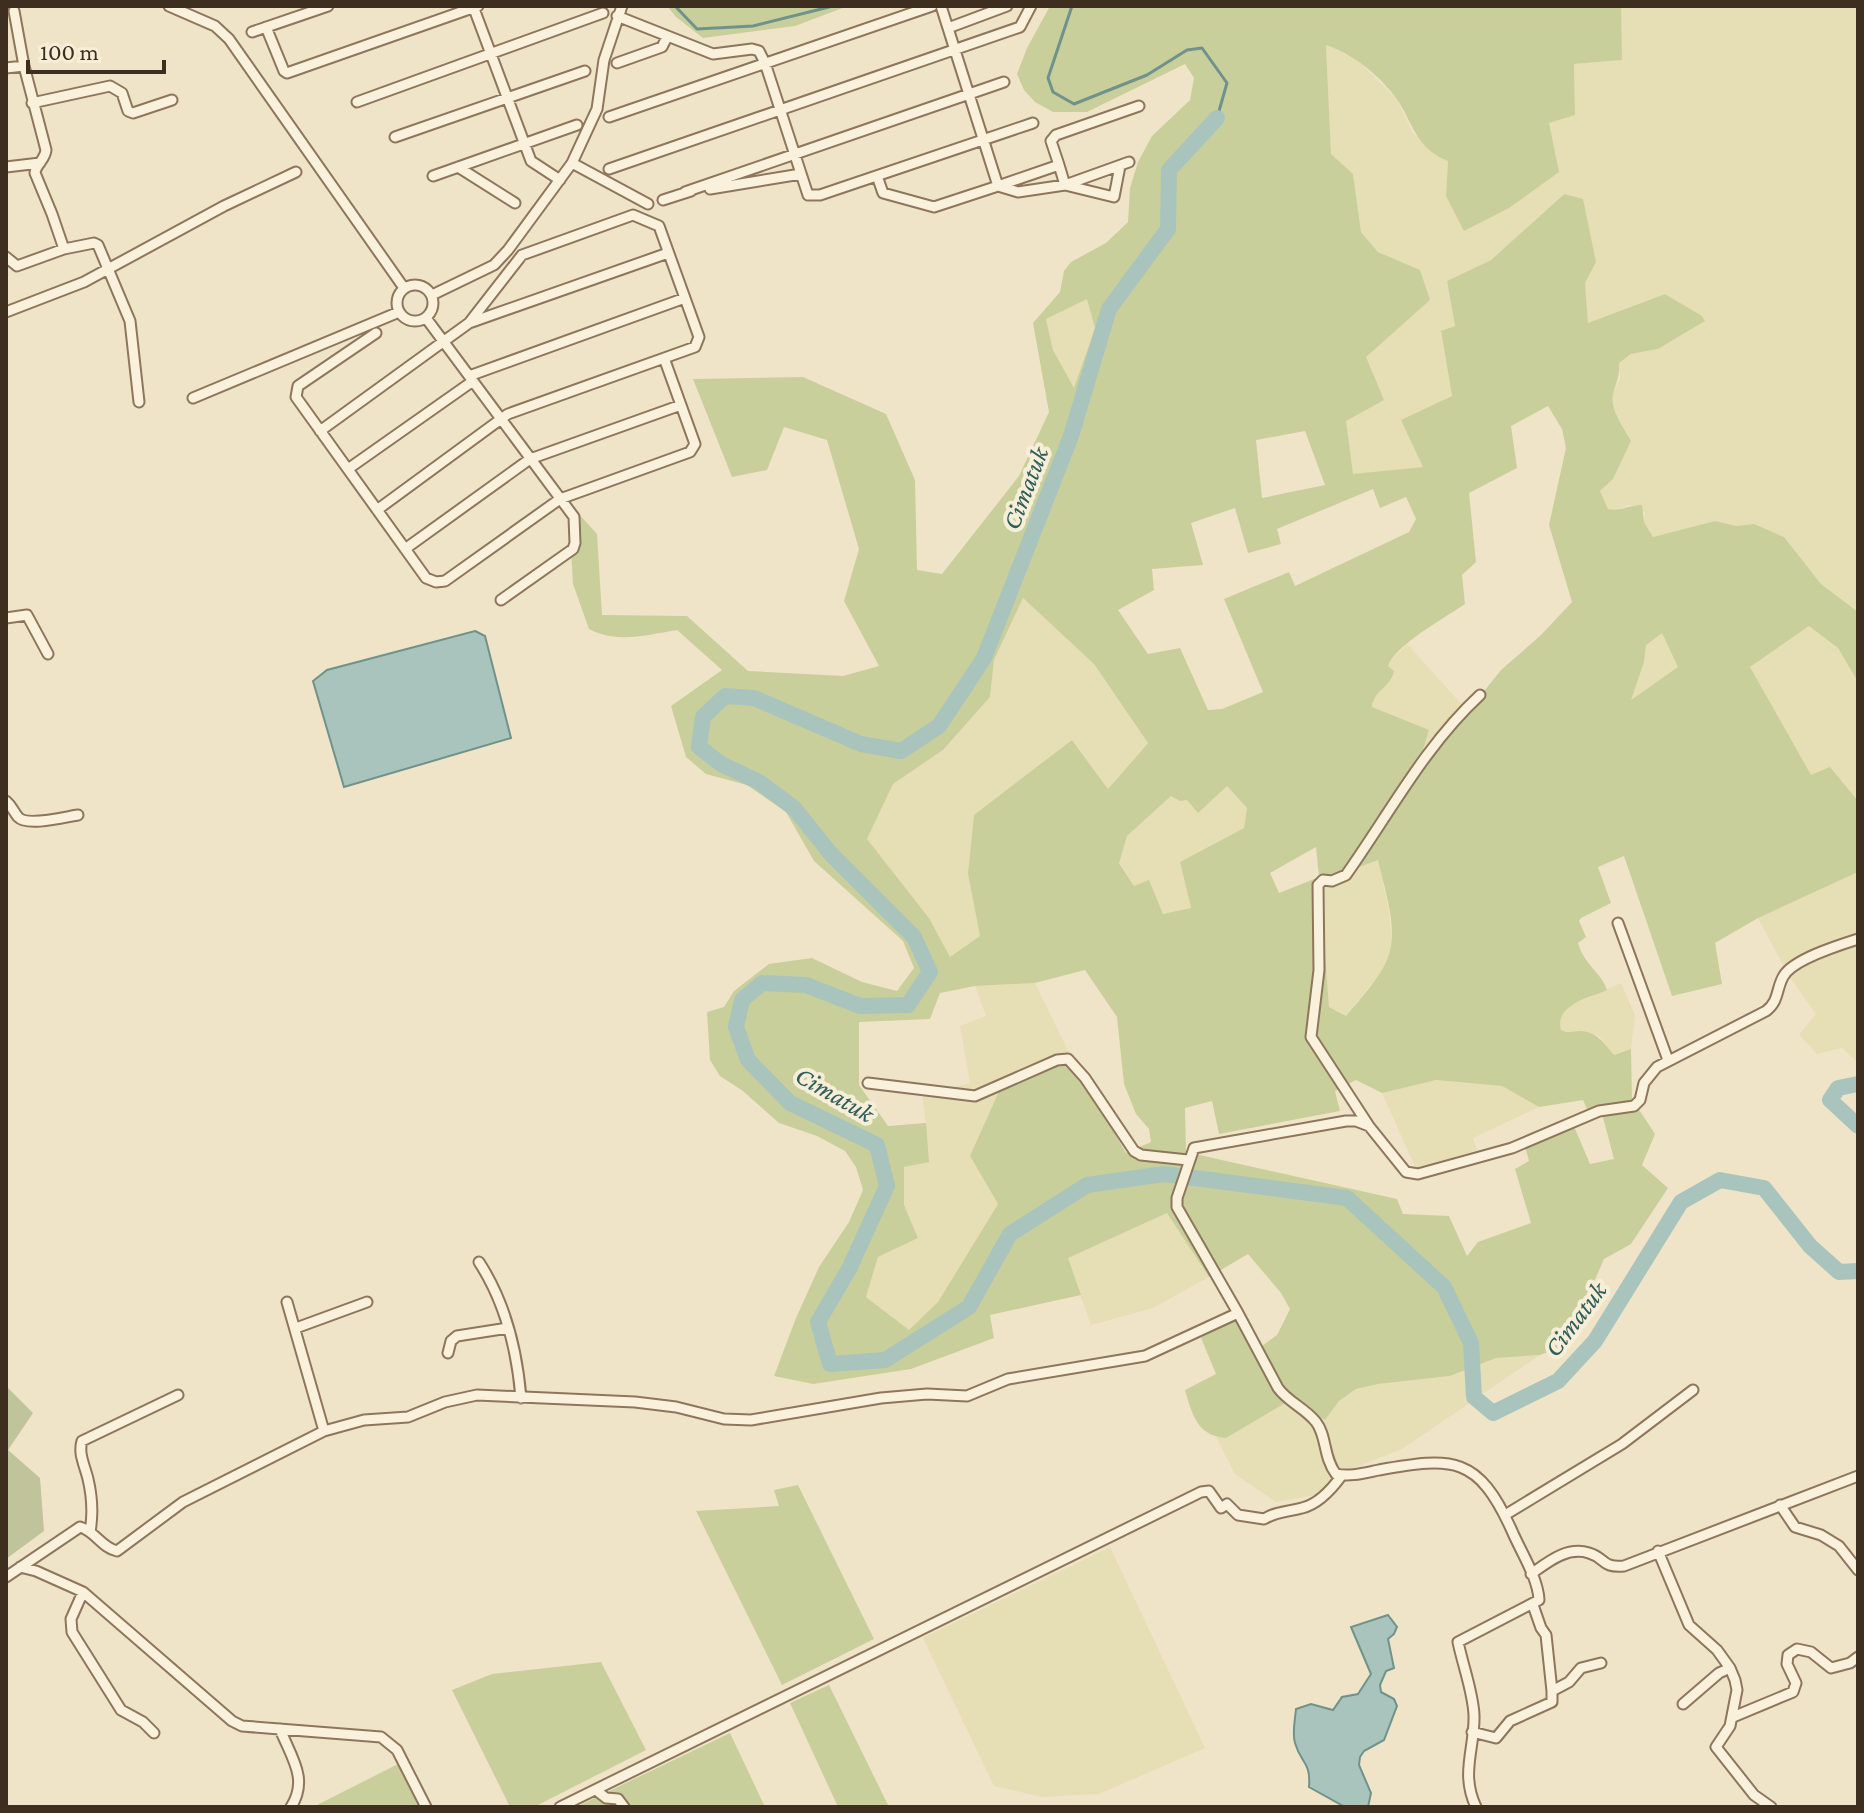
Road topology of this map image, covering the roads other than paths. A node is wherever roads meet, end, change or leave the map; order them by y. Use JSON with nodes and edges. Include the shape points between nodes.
{"nodes":[{"id":1,"x":169,"y":6,"type":"edge"},
{"id":2,"x":328,"y":6,"type":"edge"},
{"id":3,"x":622,"y":6,"type":"edge"},
{"id":4,"x":932,"y":6,"type":"edge"},
{"id":5,"x":941,"y":6,"type":"edge"},
{"id":6,"x":1007,"y":6,"type":"edge"},
{"id":7,"x":1031,"y":6,"type":"edge"},
{"id":8,"x":475,"y":7,"type":"edge"},
{"id":9,"x":14,"y":11,"type":"dead end"},
{"id":10,"x":603,"y":13,"type":"dead end"},
{"id":11,"x":617,"y":16,"type":"junction"},
{"id":12,"x":266,"y":27,"type":"junction"},
{"id":13,"x":948,"y":28,"type":"junction"},
{"id":14,"x":252,"y":32,"type":"dead end"},
{"id":15,"x":667,"y":37,"type":"junction"},
{"id":16,"x":955,"y":49,"type":"junction"},
{"id":17,"x":490,"y":53,"type":"junction"},
{"id":18,"x":617,"y":63,"type":"dead end"},
{"id":19,"x":765,"y":63,"type":"junction"},
{"id":20,"x":24,"y":66,"type":"junction"},
{"id":21,"x":6,"y":68,"type":"edge"},
{"id":22,"x":585,"y":71,"type":"dead end"},
{"id":23,"x":1004,"y":82,"type":"dead end"},
{"id":24,"x":969,"y":94,"type":"junction"},
{"id":25,"x":507,"y":99,"type":"junction"},
{"id":26,"x":172,"y":100,"type":"dead end"},
{"id":27,"x":357,"y":102,"type":"dead end"},
{"id":28,"x":32,"y":103,"type":"junction"},
{"id":29,"x":1139,"y":106,"type":"dead end"},
{"id":30,"x":780,"y":110,"type":"junction"},
{"id":31,"x":609,"y":117,"type":"dead end"},
{"id":32,"x":1033,"y":123,"type":"dead end"},
{"id":33,"x":577,"y":125,"type":"dead end"},
{"id":34,"x":395,"y":137,"type":"dead end"},
{"id":35,"x":983,"y":140,"type":"junction"},
{"id":36,"x":523,"y":144,"type":"junction"},
{"id":37,"x":795,"y":154,"type":"junction"},
{"id":38,"x":40,"y":163,"type":"junction"},
{"id":39,"x":572,"y":163,"type":"junction"},
{"id":40,"x":1059,"y":165,"type":"junction"},
{"id":41,"x":6,"y":167,"type":"edge"},
{"id":42,"x":458,"y":167,"type":"junction"},
{"id":43,"x":609,"y":169,"type":"dead end"},
{"id":44,"x":296,"y":172,"type":"dead end"},
{"id":45,"x":801,"y":174,"type":"junction"},
{"id":46,"x":433,"y":176,"type":"dead end"},
{"id":47,"x":877,"y":176,"type":"junction"},
{"id":48,"x":560,"y":180,"type":"junction"},
{"id":49,"x":1065,"y":185,"type":"junction"},
{"id":50,"x":998,"y":186,"type":"junction"},
{"id":51,"x":685,"y":192,"type":"junction"},
{"id":52,"x":663,"y":200,"type":"dead end"},
{"id":53,"x":515,"y":203,"type":"dead end"},
{"id":54,"x":648,"y":204,"type":"dead end"},
{"id":55,"x":64,"y":249,"type":"junction"},
{"id":56,"x":668,"y":253,"type":"junction"},
{"id":57,"x":6,"y":257,"type":"edge"},
{"id":58,"x":108,"y":267,"type":"junction"},
{"id":59,"x":404,"y":288,"type":"junction"},
{"id":60,"x":432,"y":295,"type":"junction"},
{"id":61,"x":685,"y":298,"type":"junction"},
{"id":62,"x":6,"y":312,"type":"edge"},
{"id":63,"x":399,"y":312,"type":"junction"},
{"id":64,"x":426,"y":318,"type":"junction"},
{"id":65,"x":469,"y":323,"type":"junction"},
{"id":66,"x":376,"y":333,"type":"dead end"},
{"id":67,"x":443,"y":341,"type":"junction"},
{"id":68,"x":664,"y":358,"type":"junction"},
{"id":69,"x":471,"y":379,"type":"junction"},
{"id":70,"x":193,"y":398,"type":"dead end"},
{"id":71,"x":139,"y":402,"type":"dead end"},
{"id":72,"x":681,"y":405,"type":"junction"},
{"id":73,"x":501,"y":419,"type":"junction"},
{"id":74,"x":320,"y":431,"type":"junction"},
{"id":75,"x":530,"y":459,"type":"junction"},
{"id":76,"x":348,"y":469,"type":"junction"},
{"id":77,"x":560,"y":499,"type":"junction"},
{"id":78,"x":377,"y":510,"type":"junction"},
{"id":79,"x":405,"y":549,"type":"junction"},
{"id":80,"x":501,"y":600,"type":"dead end"},
{"id":81,"x":6,"y":618,"type":"edge"},
{"id":82,"x":48,"y":654,"type":"dead end"},
{"id":83,"x":1480,"y":695,"type":"dead end"},
{"id":84,"x":6,"y":801,"type":"edge"},
{"id":85,"x":78,"y":815,"type":"dead end"},
{"id":86,"x":1618,"y":923,"type":"dead end"},
{"id":87,"x":1858,"y":939,"type":"edge"},
{"id":88,"x":1668,"y":1060,"type":"junction"},
{"id":89,"x":868,"y":1083,"type":"dead end"},
{"id":90,"x":1369,"y":1126,"type":"junction"},
{"id":91,"x":1187,"y":1163,"type":"junction"},
{"id":92,"x":479,"y":1262,"type":"dead end"},
{"id":93,"x":287,"y":1302,"type":"dead end"},
{"id":94,"x":367,"y":1302,"type":"dead end"},
{"id":95,"x":1238,"y":1313,"type":"junction"},
{"id":96,"x":296,"y":1328,"type":"junction"},
{"id":97,"x":508,"y":1328,"type":"junction"},
{"id":98,"x":448,"y":1353,"type":"dead end"},
{"id":99,"x":1693,"y":1390,"type":"dead end"},
{"id":100,"x":178,"y":1395,"type":"dead end"},
{"id":101,"x":521,"y":1398,"type":"junction"},
{"id":102,"x":324,"y":1431,"type":"junction"},
{"id":103,"x":1342,"y":1475,"type":"junction"},
{"id":104,"x":1858,"y":1476,"type":"edge"},
{"id":105,"x":1780,"y":1505,"type":"junction"},
{"id":106,"x":1505,"y":1515,"type":"junction"},
{"id":107,"x":90,"y":1532,"type":"junction"},
{"id":108,"x":1658,"y":1551,"type":"junction"},
{"id":109,"x":20,"y":1567,"type":"junction"},
{"id":110,"x":1858,"y":1570,"type":"edge"},
{"id":111,"x":1531,"y":1574,"type":"junction"},
{"id":112,"x":6,"y":1577,"type":"edge"},
{"id":113,"x":83,"y":1592,"type":"junction"},
{"id":114,"x":1533,"y":1605,"type":"junction"},
{"id":115,"x":1858,"y":1657,"type":"edge"},
{"id":116,"x":1601,"y":1663,"type":"dead end"},
{"id":117,"x":1730,"y":1668,"type":"junction"},
{"id":118,"x":1552,"y":1691,"type":"junction"},
{"id":119,"x":1683,"y":1704,"type":"dead end"},
{"id":120,"x":1733,"y":1717,"type":"junction"},
{"id":121,"x":280,"y":1729,"type":"junction"},
{"id":122,"x":1472,"y":1732,"type":"junction"},
{"id":123,"x":154,"y":1733,"type":"dead end"},
{"id":124,"x":596,"y":1790,"type":"junction"},
{"id":125,"x":291,"y":1807,"type":"edge"},
{"id":126,"x":426,"y":1807,"type":"edge"},
{"id":127,"x":560,"y":1807,"type":"edge"},
{"id":128,"x":624,"y":1807,"type":"edge"},
{"id":129,"x":1476,"y":1807,"type":"edge"},
{"id":130,"x":1771,"y":1807,"type":"edge"}],
"edges":[{"from":1,"to":59,"type":"street","via":[[215,26],[229,39]]},
{"from":2,"to":12,"type":"street"},
{"from":3,"to":11,"type":"street"},
{"from":4,"to":19,"type":"street"},
{"from":5,"to":13,"type":"street"},
{"from":6,"to":13,"type":"street"},
{"from":7,"to":16,"type":"street","via":[[1020,27]]},
{"from":8,"to":12,"type":"street","via":[[287,73]]},
{"from":8,"to":17,"type":"street"},
{"from":9,"to":20,"type":"street"},
{"from":10,"to":17,"type":"street"},
{"from":11,"to":15,"type":"street"},
{"from":11,"to":39,"type":"street","via":[[597,109]]},
{"from":12,"to":14,"type":"street"},
{"from":13,"to":16,"type":"street"},
{"from":15,"to":18,"type":"street","via":[[662,47]]},
{"from":15,"to":19,"type":"street","via":[[713,54],[752,49]]},
{"from":16,"to":24,"type":"street"},
{"from":16,"to":30,"type":"street"},
{"from":17,"to":25,"type":"street"},
{"from":17,"to":27,"type":"street"},
{"from":19,"to":30,"type":"street"},
{"from":19,"to":31,"type":"street"},
{"from":20,"to":21,"type":"street"},
{"from":20,"to":28,"type":"street"},
{"from":22,"to":25,"type":"street"},
{"from":23,"to":24,"type":"street"},
{"from":24,"to":35,"type":"street"},
{"from":24,"to":37,"type":"street"},
{"from":25,"to":34,"type":"street"},
{"from":25,"to":36,"type":"street"},
{"from":26,"to":28,"type":"street","via":[[133,113],[122,93],[110,86]]},
{"from":28,"to":38,"type":"street","via":[[46,150]]},
{"from":29,"to":40,"type":"street","via":[[1056,135],[1051,141]]},
{"from":30,"to":37,"type":"street"},
{"from":30,"to":43,"type":"street"},
{"from":32,"to":35,"type":"street"},
{"from":33,"to":36,"type":"street"},
{"from":35,"to":47,"type":"street"},
{"from":35,"to":50,"type":"street"},
{"from":36,"to":42,"type":"street"},
{"from":36,"to":48,"type":"street","via":[[531,161]]},
{"from":37,"to":45,"type":"street"},
{"from":37,"to":51,"type":"street"},
{"from":38,"to":41,"type":"street"},
{"from":38,"to":55,"type":"street","via":[[35,173]]},
{"from":39,"to":48,"type":"street"},
{"from":39,"to":54,"type":"street"},
{"from":40,"to":49,"type":"street"},
{"from":40,"to":50,"type":"street"},
{"from":42,"to":46,"type":"street"},
{"from":42,"to":53,"type":"street"},
{"from":44,"to":58,"type":"street"},
{"from":45,"to":47,"type":"street","via":[[808,195]]},
{"from":45,"to":51,"type":"street"},
{"from":47,"to":50,"type":"street","via":[[883,193],[934,207]]},
{"from":48,"to":60,"type":"street","via":[[494,265]]},
{"from":49,"to":49,"type":"street","via":[[1114,197],[1125,164]]},
{"from":49,"to":50,"type":"street","via":[[1018,192]]},
{"from":51,"to":52,"type":"street"},
{"from":55,"to":57,"type":"street","via":[[17,266]]},
{"from":55,"to":58,"type":"street","via":[[94,243]]},
{"from":56,"to":61,"type":"street"},
{"from":56,"to":65,"type":"street"},
{"from":56,"to":65,"type":"street","via":[[659,226],[633,215],[527,252]]},
{"from":58,"to":62,"type":"street","via":[[84,282]]},
{"from":58,"to":71,"type":"street","via":[[130,321]]},
{"from":59,"to":60,"type":"street","via":[[416,284]]},
{"from":59,"to":63,"type":"street","via":[[397,299]]},
{"from":60,"to":64,"type":"street"},
{"from":61,"to":68,"type":"street","via":[[698,343]]},
{"from":61,"to":69,"type":"street"},
{"from":63,"to":64,"type":"street","via":[[414,321]]},
{"from":63,"to":70,"type":"street"},
{"from":64,"to":67,"type":"street"},
{"from":65,"to":67,"type":"street"},
{"from":66,"to":74,"type":"street","via":[[298,386],[296,397]]},
{"from":67,"to":69,"type":"street"},
{"from":67,"to":74,"type":"street"},
{"from":68,"to":72,"type":"street"},
{"from":68,"to":73,"type":"street"},
{"from":69,"to":73,"type":"street"},
{"from":69,"to":76,"type":"street"},
{"from":72,"to":75,"type":"street"},
{"from":72,"to":77,"type":"street","via":[[695,444],[690,452]]},
{"from":73,"to":75,"type":"street"},
{"from":73,"to":78,"type":"street"},
{"from":74,"to":76,"type":"street"},
{"from":75,"to":77,"type":"street"},
{"from":75,"to":79,"type":"street"},
{"from":76,"to":78,"type":"street"},
{"from":77,"to":79,"type":"street","via":[[445,581],[426,578]]},
{"from":77,"to":80,"type":"street","via":[[574,517],[573,549]]},
{"from":78,"to":79,"type":"street"},
{"from":81,"to":82,"type":"street","via":[[27,615]]},
{"from":83,"to":90,"type":"street","via":[[1438,738],[1346,875],[1318,885],[1319,970],[1311,1037]]},
{"from":84,"to":85,"type":"street","via":[[27,822]]},
{"from":86,"to":88,"type":"street"},
{"from":87,"to":88,"type":"street","via":[[1799,962],[1782,978],[1775,1004],[1766,1011]]},
{"from":88,"to":90,"type":"street","via":[[1644,1083],[1634,1106],[1599,1111],[1512,1148],[1418,1174],[1406,1172]]},
{"from":89,"to":91,"type":"street","via":[[975,1096],[1068,1059],[1134,1151]]},
{"from":90,"to":91,"type":"street","via":[[1346,1121],[1198,1147]]},
{"from":91,"to":95,"type":"street","via":[[1177,1207]]},
{"from":92,"to":97,"type":"street","via":[[500,1298]]},
{"from":93,"to":96,"type":"street"},
{"from":94,"to":96,"type":"street"},
{"from":95,"to":101,"type":"street","via":[[1145,1356],[1008,1379],[959,1397],[881,1398],[738,1420],[635,1402]]},
{"from":95,"to":103,"type":"street","via":[[1285,1398],[1317,1423],[1327,1462]]},
{"from":96,"to":102,"type":"street"},
{"from":97,"to":98,"type":"street","via":[[457,1336]]},
{"from":97,"to":101,"type":"street"},
{"from":99,"to":106,"type":"street","via":[[1622,1444]]},
{"from":100,"to":107,"type":"street","via":[[82,1441]]},
{"from":101,"to":102,"type":"street","via":[[458,1398],[408,1417],[364,1420]]},
{"from":102,"to":107,"type":"street","via":[[183,1502],[117,1551]]},
{"from":103,"to":106,"type":"street","via":[[1452,1463],[1479,1478]]},
{"from":103,"to":124,"type":"street","via":[[1313,1504],[1264,1519],[1238,1515],[1227,1504],[1221,1508],[1209,1491],[1201,1492]]},
{"from":104,"to":105,"type":"street"},
{"from":105,"to":108,"type":"street"},
{"from":105,"to":110,"type":"street","via":[[1795,1527],[1839,1546]]},
{"from":106,"to":111,"type":"street"},
{"from":107,"to":109,"type":"street","via":[[76,1529]]},
{"from":108,"to":111,"type":"street","via":[[1610,1567],[1589,1553],[1556,1555]]},
{"from":108,"to":117,"type":"street","via":[[1689,1625]]},
{"from":109,"to":112,"type":"street"},
{"from":109,"to":113,"type":"street"},
{"from":111,"to":114,"type":"street","via":[[1539,1596]]},
{"from":113,"to":121,"type":"street","via":[[232,1721]]},
{"from":113,"to":123,"type":"street","via":[[71,1619],[72,1632],[121,1710]]},
{"from":114,"to":118,"type":"street","via":[[1546,1635]]},
{"from":114,"to":122,"type":"street","via":[[1458,1642],[1474,1715]]},
{"from":115,"to":120,"type":"street","via":[[1831,1668],[1811,1652],[1797,1649],[1788,1655],[1787,1664],[1796,1683],[1793,1692]]},
{"from":116,"to":118,"type":"street","via":[[1581,1668]]},
{"from":117,"to":119,"type":"street"},
{"from":117,"to":120,"type":"street","via":[[1737,1690]]},
{"from":118,"to":122,"type":"street","via":[[1552,1702],[1510,1721],[1496,1738]]},
{"from":120,"to":130,"type":"street","via":[[1716,1747],[1754,1795]]},
{"from":121,"to":125,"type":"street","via":[[300,1780]]},
{"from":121,"to":126,"type":"street","via":[[381,1737],[397,1750]]},
{"from":122,"to":129,"type":"street","via":[[1469,1790]]},
{"from":124,"to":127,"type":"street"},
{"from":124,"to":128,"type":"street"}]}
